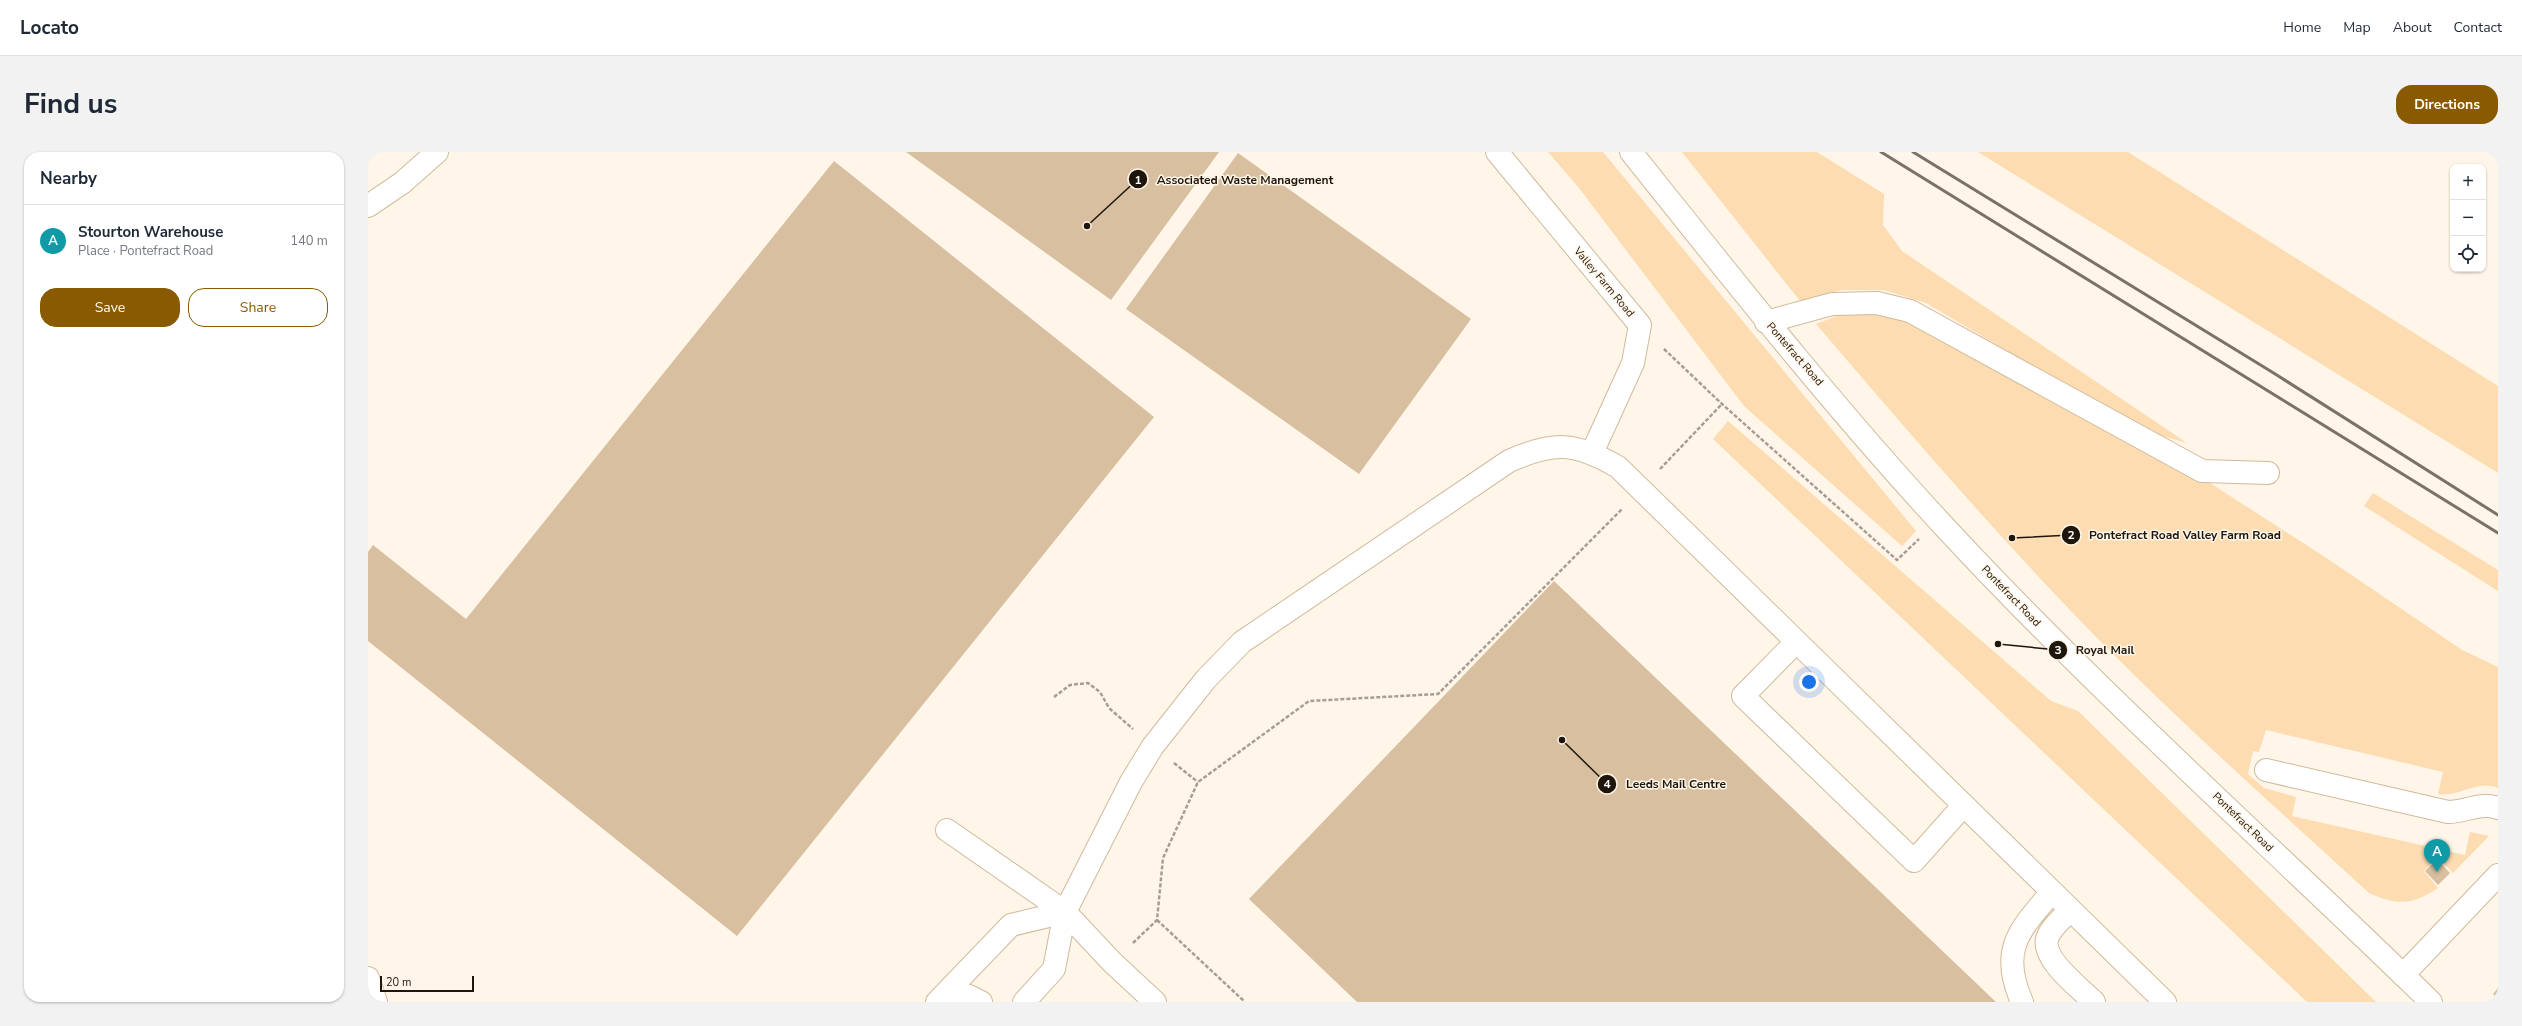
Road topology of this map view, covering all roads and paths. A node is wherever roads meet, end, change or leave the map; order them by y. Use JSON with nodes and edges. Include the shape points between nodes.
{"nodes":[{"id":1,"x":437,"y":152,"type":"edge"},
{"id":2,"x":1497,"y":152,"type":"edge"},
{"id":3,"x":1631,"y":152,"type":"edge"},
{"id":4,"x":368,"y":206,"type":"edge"},
{"id":5,"x":1766,"y":322,"type":"junction"},
{"id":6,"x":1640,"y":325,"type":"junction"},
{"id":7,"x":1722,"y":404,"type":"junction"},
{"id":8,"x":1592,"y":452,"type":"junction"},
{"id":9,"x":2268,"y":473,"type":"dead end"},
{"id":10,"x":1640,"y":490,"type":"junction"},
{"id":11,"x":1939,"y":521,"type":"junction"},
{"id":12,"x":1796,"y":642,"type":"junction"},
{"id":13,"x":1054,"y":697,"type":"dead end"},
{"id":14,"x":1153,"y":746,"type":"junction"},
{"id":15,"x":2266,"y":770,"type":"dead end"},
{"id":16,"x":1198,"y":782,"type":"junction"},
{"id":17,"x":1963,"y":806,"type":"junction"},
{"id":18,"x":2498,"y":808,"type":"edge"},
{"id":19,"x":947,"y":830,"type":"dead end"},
{"id":20,"x":2498,"y":876,"type":"edge"},
{"id":21,"x":2052,"y":892,"type":"junction"},
{"id":22,"x":2070,"y":910,"type":"junction"},
{"id":23,"x":1064,"y":912,"type":"junction"},
{"id":24,"x":1157,"y":920,"type":"junction"},
{"id":25,"x":1112,"y":962,"type":"junction"},
{"id":26,"x":2403,"y":975,"type":"junction"},
{"id":27,"x":368,"y":978,"type":"edge"},
{"id":28,"x":942,"y":997,"type":"edge"},
{"id":29,"x":376,"y":1002,"type":"edge"},
{"id":30,"x":982,"y":1002,"type":"edge"},
{"id":31,"x":1024,"y":1002,"type":"edge"},
{"id":32,"x":1155,"y":1002,"type":"edge"},
{"id":33,"x":1245,"y":1002,"type":"edge"},
{"id":34,"x":2022,"y":1002,"type":"edge"},
{"id":35,"x":2094,"y":1002,"type":"edge"},
{"id":36,"x":2164,"y":1002,"type":"edge"},
{"id":37,"x":2431,"y":1002,"type":"edge"}],
"edges":[{"from":1,"to":4,"type":"main road","via":[[402,183]]},
{"from":2,"to":6,"type":"main road","name":"Valley Farm Road"},
{"from":3,"to":5,"type":"main road","name":"Pontefract Road"},
{"from":5,"to":9,"type":"main road","via":[[1832,304],[1877,303],[1910,311],[2202,471]]},
{"from":5,"to":11,"type":"main road","name":"Pontefract Road"},
{"from":6,"to":7,"type":"path"},
{"from":6,"to":8,"type":"main road","name":"Valley Farm Road","via":[[1633,363]]},
{"from":7,"to":10,"type":"path"},
{"from":7,"to":11,"type":"path","via":[[1897,560]]},
{"from":8,"to":10,"type":"main road","via":[[1618,468]]},
{"from":8,"to":14,"type":"main road","via":[[1564,446],[1535,449],[1509,461],[1242,642],[1206,679]]},
{"from":10,"to":12,"type":"main road"},
{"from":10,"to":16,"type":"path","via":[[1438,694],[1309,701]]},
{"from":11,"to":26,"type":"main road","name":"Pontefract Road","via":[[2084,672]]},
{"from":12,"to":17,"type":"main road"},
{"from":12,"to":17,"type":"main road","via":[[1743,696],[1914,861]]},
{"from":13,"to":14,"type":"path","via":[[1070,685],[1088,683],[1100,692],[1108,708]]},
{"from":14,"to":16,"type":"path"},
{"from":14,"to":23,"type":"main road","via":[[1131,782]]},
{"from":15,"to":18,"type":"main road","via":[[2448,812],[2458,812],[2478,805]]},
{"from":16,"to":24,"type":"path","via":[[1163,858]]},
{"from":17,"to":21,"type":"main road"},
{"from":19,"to":23,"type":"main road"},
{"from":20,"to":26,"type":"main road"},
{"from":21,"to":22,"type":"main road"},
{"from":21,"to":34,"type":"main road","via":[[2022,926],[2014,945],[2012,966],[2015,986]]},
{"from":22,"to":35,"type":"main road","via":[[2050,932],[2047,948],[2053,962]]},
{"from":22,"to":36,"type":"main road"},
{"from":23,"to":25,"type":"main road"},
{"from":23,"to":28,"type":"main road","via":[[1011,925]]},
{"from":23,"to":31,"type":"main road","via":[[1054,968]]},
{"from":24,"to":25,"type":"path"},
{"from":24,"to":33,"type":"path"},
{"from":25,"to":32,"type":"main road"},
{"from":26,"to":37,"type":"main road","name":"Pontefract Road"},
{"from":27,"to":29,"type":"main road"},
{"from":28,"to":30,"type":"main road","via":[[969,996]]}]}
